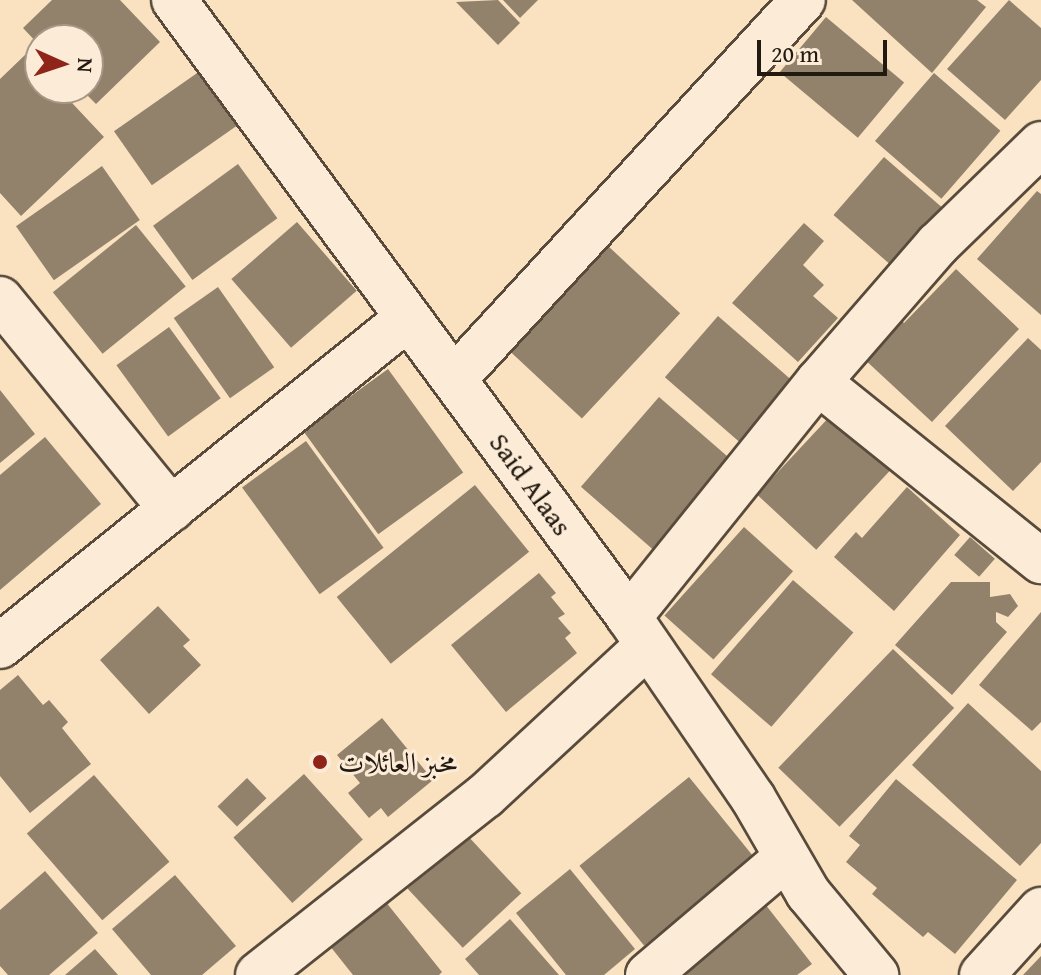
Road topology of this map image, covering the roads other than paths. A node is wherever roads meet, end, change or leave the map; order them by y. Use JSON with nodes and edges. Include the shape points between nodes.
{"nodes":[{"id":1,"x":174,"y":0,"type":"edge"},
{"id":2,"x":803,"y":0,"type":"edge"},
{"id":3,"x":1041,"y":144,"type":"edge"},
{"id":4,"x":0,"y":299,"type":"edge"},
{"id":5,"x":408,"y":318,"type":"junction"},
{"id":6,"x":454,"y":379,"type":"junction"},
{"id":7,"x":818,"y":382,"type":"junction"},
{"id":8,"x":171,"y":509,"type":"junction"},
{"id":9,"x":1040,"y":556,"type":"edge"},
{"id":10,"x":638,"y":632,"type":"junction"},
{"id":11,"x":0,"y":646,"type":"edge"},
{"id":12,"x":785,"y":859,"type":"junction"},
{"id":13,"x":1041,"y":910,"type":"edge"},
{"id":14,"x":258,"y":975,"type":"edge"},
{"id":15,"x":648,"y":975,"type":"edge"},
{"id":16,"x":876,"y":975,"type":"edge"},
{"id":17,"x":982,"y":975,"type":"edge"}],
"edges":[{"from":1,"to":5,"type":"street","name":"Said Alaas"},
{"from":2,"to":6,"type":"street"},
{"from":3,"to":7,"type":"street","via":[[938,244]]},
{"from":4,"to":8,"type":"street"},
{"from":5,"to":6,"type":"street","name":"Said Alaas"},
{"from":5,"to":8,"type":"street"},
{"from":6,"to":10,"type":"street","name":"Said Alaas"},
{"from":7,"to":9,"type":"street"},
{"from":7,"to":10,"type":"street"},
{"from":8,"to":11,"type":"street"},
{"from":10,"to":12,"type":"street","name":"Said Alaas","via":[[753,798]]},
{"from":10,"to":14,"type":"street","via":[[485,796]]},
{"from":12,"to":15,"type":"street"},
{"from":12,"to":16,"type":"street","name":"Said Alaas"},
{"from":13,"to":17,"type":"street"}]}
